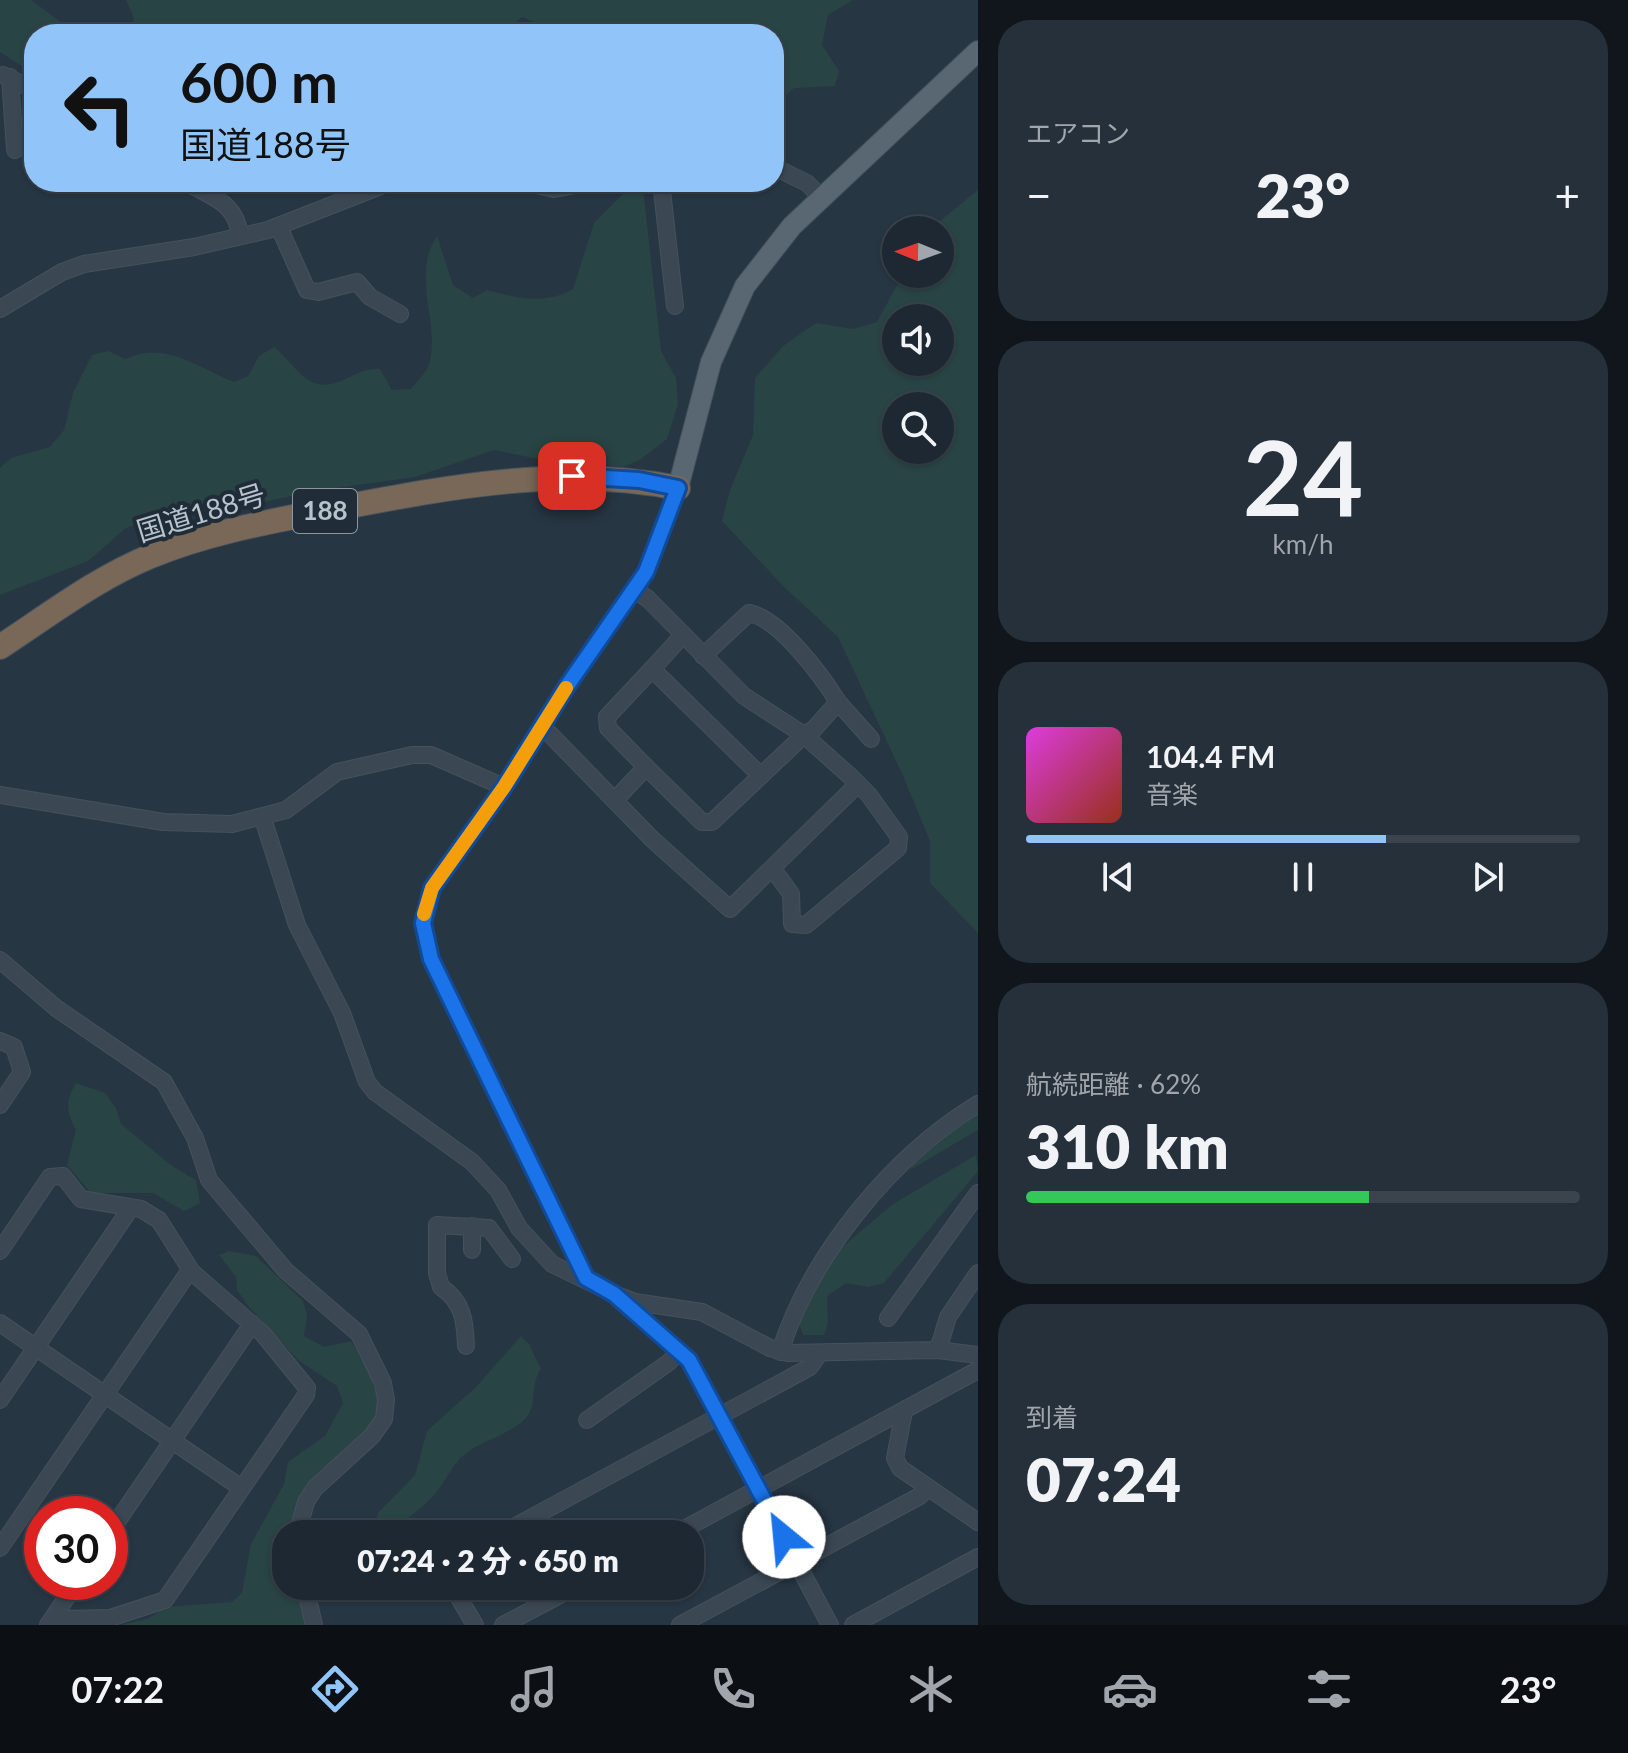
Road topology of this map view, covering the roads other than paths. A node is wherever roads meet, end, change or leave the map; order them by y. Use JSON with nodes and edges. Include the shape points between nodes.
{"nodes":[{"id":1,"x":978,"y":51,"type":"edge"},
{"id":2,"x":5,"y":76,"type":"edge"},
{"id":3,"x":24,"y":85,"type":"edge"},
{"id":4,"x":15,"y":150,"type":"dead end"},
{"id":5,"x":784,"y":171,"type":"edge"},
{"id":6,"x":202,"y":192,"type":"edge"},
{"id":7,"x":366,"y":192,"type":"edge"},
{"id":8,"x":662,"y":192,"type":"edge"},
{"id":9,"x":821,"y":197,"type":"junction"},
{"id":10,"x":279,"y":227,"type":"junction"},
{"id":11,"x":240,"y":236,"type":"junction"},
{"id":12,"x":675,"y":306,"type":"dead end"},
{"id":13,"x":0,"y":309,"type":"edge"},
{"id":14,"x":400,"y":314,"type":"dead end"},
{"id":15,"x":678,"y":488,"type":"junction"},
{"id":16,"x":635,"y":590,"type":"junction"},
{"id":17,"x":683,"y":635,"type":"junction"},
{"id":18,"x":0,"y":647,"type":"edge"},
{"id":19,"x":703,"y":656,"type":"junction"},
{"id":20,"x":652,"y":669,"type":"junction"},
{"id":21,"x":838,"y":702,"type":"junction"},
{"id":22,"x":543,"y":727,"type":"junction"},
{"id":23,"x":804,"y":735,"type":"junction"},
{"id":24,"x":871,"y":739,"type":"dead end"},
{"id":25,"x":646,"y":767,"type":"junction"},
{"id":26,"x":761,"y":776,"type":"junction"},
{"id":27,"x":858,"y":784,"type":"junction"},
{"id":28,"x":504,"y":787,"type":"junction"},
{"id":29,"x":0,"y":795,"type":"edge"},
{"id":30,"x":615,"y":800,"type":"junction"},
{"id":31,"x":263,"y":819,"type":"junction"},
{"id":32,"x":773,"y":869,"type":"junction"},
{"id":33,"x":0,"y":960,"type":"edge"},
{"id":34,"x":0,"y":1041,"type":"edge"},
{"id":35,"x":978,"y":1104,"type":"edge"},
{"id":36,"x":0,"y":1105,"type":"edge"},
{"id":37,"x":978,"y":1193,"type":"edge"},
{"id":38,"x":505,"y":1201,"type":"junction"},
{"id":39,"x":127,"y":1207,"type":"junction"},
{"id":40,"x":481,"y":1227,"type":"junction"},
{"id":41,"x":472,"y":1250,"type":"dead end"},
{"id":42,"x":0,"y":1251,"type":"edge"},
{"id":43,"x":512,"y":1259,"type":"dead end"},
{"id":44,"x":190,"y":1270,"type":"junction"},
{"id":45,"x":978,"y":1273,"type":"edge"},
{"id":46,"x":586,"y":1278,"type":"junction"},
{"id":47,"x":614,"y":1294,"type":"junction"},
{"id":48,"x":888,"y":1318,"type":"dead end"},
{"id":49,"x":0,"y":1323,"type":"edge"},
{"id":50,"x":252,"y":1324,"type":"junction"},
{"id":51,"x":466,"y":1346,"type":"dead end"},
{"id":52,"x":35,"y":1347,"type":"junction"},
{"id":53,"x":938,"y":1350,"type":"junction"},
{"id":54,"x":680,"y":1351,"type":"junction"},
{"id":55,"x":780,"y":1352,"type":"junction"},
{"id":56,"x":819,"y":1354,"type":"junction"},
{"id":57,"x":978,"y":1355,"type":"edge"},
{"id":58,"x":978,"y":1370,"type":"edge"},
{"id":59,"x":103,"y":1393,"type":"junction"},
{"id":60,"x":0,"y":1400,"type":"edge"},
{"id":61,"x":904,"y":1411,"type":"junction"},
{"id":62,"x":718,"y":1417,"type":"junction"},
{"id":63,"x":587,"y":1420,"type":"dead end"},
{"id":64,"x":172,"y":1439,"type":"junction"},
{"id":65,"x":240,"y":1487,"type":"junction"},
{"id":66,"x":928,"y":1488,"type":"junction"},
{"id":67,"x":758,"y":1490,"type":"junction"},
{"id":68,"x":128,"y":1505,"type":"edge"},
{"id":69,"x":301,"y":1520,"type":"edge"},
{"id":70,"x":527,"y":1520,"type":"edge"},
{"id":71,"x":701,"y":1520,"type":"edge"},
{"id":72,"x":978,"y":1522,"type":"edge"},
{"id":73,"x":0,"y":1548,"type":"edge"},
{"id":74,"x":978,"y":1557,"type":"edge"},
{"id":75,"x":797,"y":1561,"type":"junction"},
{"id":76,"x":65,"y":1600,"type":"edge"},
{"id":77,"x":308,"y":1600,"type":"edge"},
{"id":78,"x":460,"y":1600,"type":"edge"},
{"id":79,"x":550,"y":1600,"type":"edge"},
{"id":80,"x":52,"y":1620,"type":"edge"},
{"id":81,"x":110,"y":1621,"type":"edge"},
{"id":82,"x":314,"y":1625,"type":"edge"},
{"id":83,"x":475,"y":1625,"type":"edge"},
{"id":84,"x":503,"y":1625,"type":"edge"},
{"id":85,"x":680,"y":1625,"type":"edge"},
{"id":86,"x":830,"y":1625,"type":"edge"},
{"id":87,"x":853,"y":1625,"type":"edge"}],
"edges":[{"from":1,"to":9,"type":"main road"},
{"from":2,"to":3,"type":"street"},
{"from":2,"to":4,"type":"street"},
{"from":5,"to":9,"type":"street"},
{"from":6,"to":11,"type":"street","via":[[238,217]]},
{"from":7,"to":10,"type":"street"},
{"from":8,"to":12,"type":"street"},
{"from":9,"to":15,"type":"main road","via":[[770,251],[738,300],[711,362]]},
{"from":10,"to":11,"type":"street"},
{"from":10,"to":14,"type":"street","via":[[307,290],[357,282],[370,297]]},
{"from":11,"to":13,"type":"street","via":[[84,264]]},
{"from":15,"to":16,"type":"street","via":[[666,527]]},
{"from":15,"to":18,"type":"highway","name":"国道188号","number":"188","via":[[572,476],[502,480],[259,524],[151,556]]},
{"from":16,"to":17,"type":"street"},
{"from":16,"to":22,"type":"street"},
{"from":17,"to":19,"type":"street"},
{"from":17,"to":20,"type":"street"},
{"from":19,"to":21,"type":"street","via":[[749,613],[762,615],[815,665]]},
{"from":19,"to":23,"type":"street","via":[[755,705]]},
{"from":20,"to":25,"type":"street","via":[[607,717],[608,728]]},
{"from":20,"to":26,"type":"street"},
{"from":21,"to":23,"type":"street"},
{"from":21,"to":24,"type":"street"},
{"from":22,"to":28,"type":"street"},
{"from":22,"to":30,"type":"street"},
{"from":23,"to":26,"type":"street"},
{"from":23,"to":27,"type":"street"},
{"from":25,"to":26,"type":"street","via":[[702,822],[712,822]]},
{"from":25,"to":30,"type":"street"},
{"from":27,"to":32,"type":"street"},
{"from":27,"to":32,"type":"street","via":[[899,837],[898,848],[806,925],[792,924],[791,894]]},
{"from":28,"to":31,"type":"street","via":[[443,757],[412,755],[337,772],[286,810]]},
{"from":28,"to":46,"type":"street","via":[[432,888],[423,936]]},
{"from":29,"to":31,"type":"street","via":[[192,825]]},
{"from":30,"to":32,"type":"street","via":[[730,909]]},
{"from":31,"to":38,"type":"street","via":[[297,925],[342,1013],[367,1082],[472,1162]]},
{"from":33,"to":69,"type":"street","via":[[56,1008],[164,1082],[195,1138],[209,1180],[286,1271],[359,1334],[383,1383],[384,1419],[315,1488]]},
{"from":34,"to":36,"type":"street","via":[[14,1047],[22,1072]]},
{"from":35,"to":55,"type":"street","via":[[921,1144],[817,1266]]},
{"from":37,"to":48,"type":"street"},
{"from":38,"to":40,"type":"street"},
{"from":38,"to":46,"type":"street","via":[[519,1228],[552,1264]]},
{"from":39,"to":42,"type":"street","via":[[81,1199],[63,1176],[50,1177]]},
{"from":39,"to":44,"type":"street","via":[[159,1220]]},
{"from":39,"to":52,"type":"street"},
{"from":40,"to":41,"type":"street"},
{"from":40,"to":43,"type":"street"},
{"from":40,"to":51,"type":"street","via":[[437,1225],[437,1273],[441,1287],[462,1311]]},
{"from":44,"to":50,"type":"street"},
{"from":44,"to":59,"type":"street"},
{"from":45,"to":53,"type":"street","via":[[948,1317]]},
{"from":46,"to":47,"type":"street"},
{"from":47,"to":54,"type":"street"},
{"from":47,"to":55,"type":"street","via":[[702,1312]]},
{"from":49,"to":52,"type":"street"},
{"from":50,"to":64,"type":"street"},
{"from":50,"to":65,"type":"street","via":[[307,1388]]},
{"from":52,"to":59,"type":"street"},
{"from":52,"to":60,"type":"street"},
{"from":53,"to":56,"type":"street"},
{"from":53,"to":57,"type":"street"},
{"from":54,"to":62,"type":"street"},
{"from":54,"to":63,"type":"street"},
{"from":55,"to":56,"type":"street"},
{"from":56,"to":62,"type":"street","via":[[810,1367]]},
{"from":58,"to":61,"type":"street"},
{"from":59,"to":64,"type":"street"},
{"from":59,"to":73,"type":"street"},
{"from":61,"to":66,"type":"street","via":[[895,1458],[900,1468]]},
{"from":61,"to":67,"type":"street"},
{"from":62,"to":67,"type":"street"},
{"from":62,"to":70,"type":"street"},
{"from":64,"to":65,"type":"street"},
{"from":64,"to":68,"type":"street"},
{"from":65,"to":81,"type":"street","via":[[165,1600]]},
{"from":66,"to":72,"type":"street"},
{"from":66,"to":75,"type":"street"},
{"from":67,"to":71,"type":"street"},
{"from":67,"to":75,"type":"street"},
{"from":74,"to":87,"type":"street"},
{"from":75,"to":85,"type":"street"},
{"from":75,"to":86,"type":"street"},
{"from":76,"to":80,"type":"street"},
{"from":77,"to":82,"type":"street"},
{"from":78,"to":83,"type":"street"},
{"from":79,"to":84,"type":"street"},
{"from":80,"to":81,"type":"street"}]}
